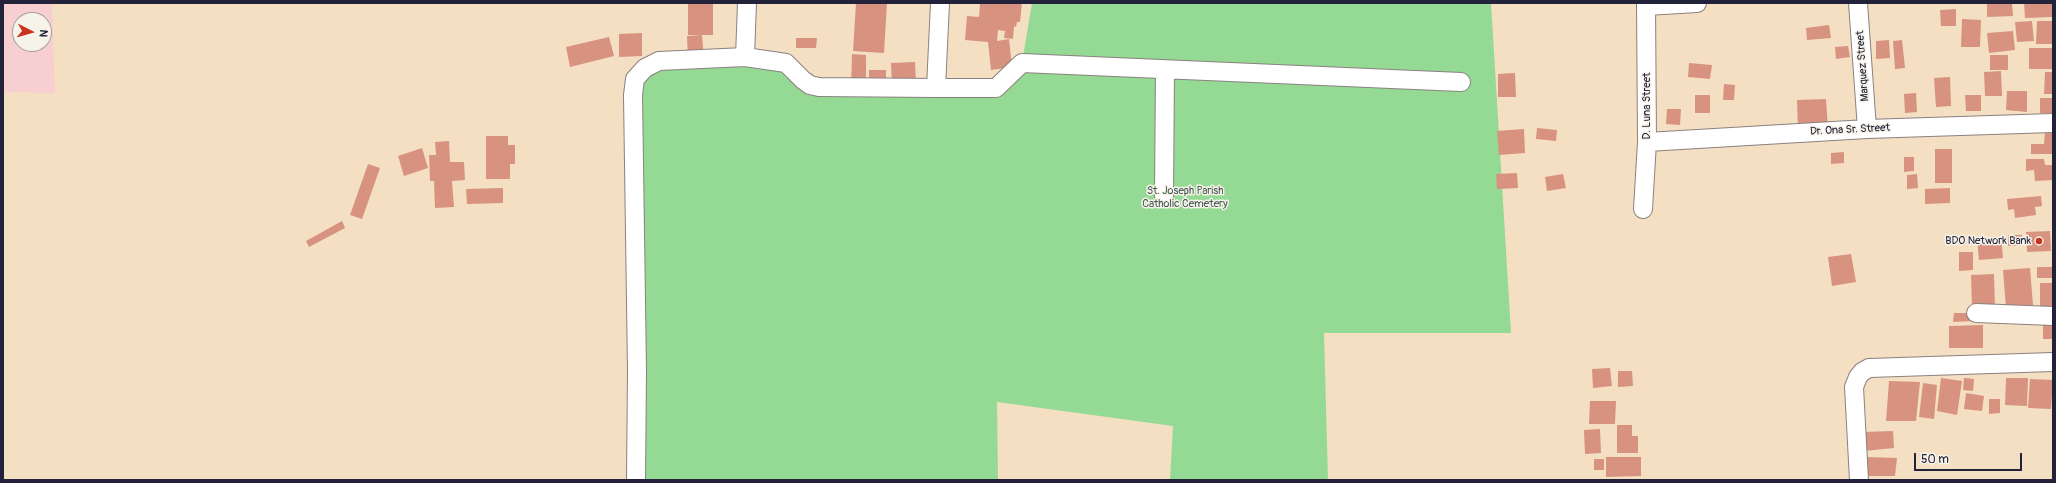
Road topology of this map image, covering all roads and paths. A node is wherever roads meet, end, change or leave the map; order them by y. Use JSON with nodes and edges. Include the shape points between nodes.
{"nodes":[{"id":1,"x":747,"y":3,"type":"edge"},
{"id":2,"x":940,"y":3,"type":"edge"},
{"id":3,"x":1697,"y":3,"type":"edge"},
{"id":4,"x":1858,"y":3,"type":"edge"},
{"id":5,"x":1646,"y":5,"type":"edge"},
{"id":6,"x":744,"y":57,"type":"junction"},
{"id":7,"x":1165,"y":70,"type":"junction"},
{"id":8,"x":1461,"y":82,"type":"dead end"},
{"id":9,"x":936,"y":88,"type":"junction"},
{"id":10,"x":2053,"y":123,"type":"edge"},
{"id":11,"x":1867,"y":129,"type":"junction"},
{"id":12,"x":1647,"y":142,"type":"junction"},
{"id":13,"x":1164,"y":196,"type":"dead end"},
{"id":14,"x":1643,"y":209,"type":"dead end"},
{"id":15,"x":1976,"y":313,"type":"dead end"},
{"id":16,"x":2053,"y":316,"type":"edge"},
{"id":17,"x":2053,"y":362,"type":"edge"},
{"id":18,"x":636,"y":480,"type":"edge"},
{"id":19,"x":1859,"y":480,"type":"edge"}],
"edges":[{"from":1,"to":6,"type":"street"},
{"from":2,"to":9,"type":"street"},
{"from":3,"to":5,"type":"street"},
{"from":4,"to":11,"type":"street","name":"Marquez Street"},
{"from":5,"to":12,"type":"street","name":"D. Luna Street"},
{"from":6,"to":9,"type":"street","via":[[786,63],[803,80],[819,87]]},
{"from":6,"to":18,"type":"street","via":[[659,61],[645,68],[635,79],[633,95]]},
{"from":7,"to":8,"type":"street"},
{"from":7,"to":9,"type":"street","via":[[1022,63],[996,88]]},
{"from":7,"to":13,"type":"street"},
{"from":10,"to":11,"type":"street","name":"Dr. Ona Sr. Street"},
{"from":11,"to":12,"type":"street","name":"Dr. Ona Sr. Street"},
{"from":12,"to":14,"type":"street","name":"D. Luna Street"},
{"from":15,"to":16,"type":"street"},
{"from":17,"to":19,"type":"street","via":[[1869,368],[1858,377],[1854,387]]}]}
